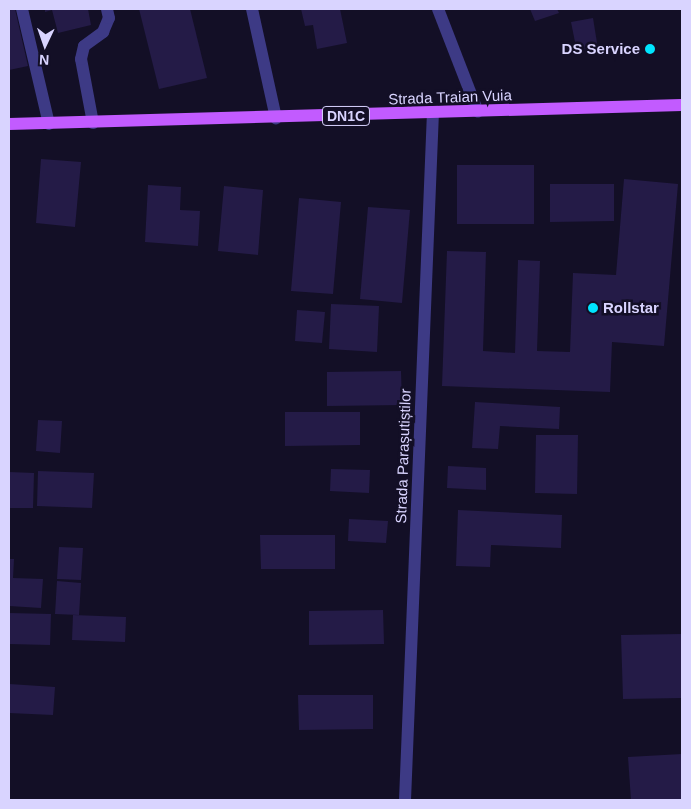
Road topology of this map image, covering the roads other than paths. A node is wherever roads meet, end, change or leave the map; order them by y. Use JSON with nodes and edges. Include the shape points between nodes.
{"nodes":[{"id":1,"x":22,"y":9,"type":"edge"},
{"id":2,"x":107,"y":9,"type":"edge"},
{"id":3,"x":252,"y":9,"type":"edge"},
{"id":4,"x":438,"y":9,"type":"edge"},
{"id":5,"x":682,"y":105,"type":"edge"},
{"id":6,"x":478,"y":112,"type":"junction"},
{"id":7,"x":433,"y":113,"type":"junction"},
{"id":8,"x":276,"y":118,"type":"junction"},
{"id":9,"x":93,"y":123,"type":"junction"},
{"id":10,"x":9,"y":124,"type":"edge"},
{"id":11,"x":49,"y":124,"type":"junction"},
{"id":12,"x":405,"y":800,"type":"edge"}],
"edges":[{"from":1,"to":11,"type":"street"},
{"from":2,"to":9,"type":"street","via":[[109,18],[103,32],[84,46],[81,59]]},
{"from":3,"to":8,"type":"street"},
{"from":4,"to":6,"type":"street"},
{"from":5,"to":6,"type":"main road","name":"Strada Traian Vuia","number":"DN1C"},
{"from":6,"to":7,"type":"main road","name":"Strada Traian Vuia","number":"DN1C"},
{"from":7,"to":8,"type":"main road","name":"Strada Traian Vuia","number":"DN1C"},
{"from":7,"to":12,"type":"street","name":"Strada Parașutiștilor"},
{"from":8,"to":9,"type":"main road","name":"Strada Traian Vuia","number":"DN1C"},
{"from":9,"to":11,"type":"main road","name":"Strada Traian Vuia","number":"DN1C"},
{"from":10,"to":11,"type":"main road","name":"Strada Traian Vuia","number":"DN1C"}]}
